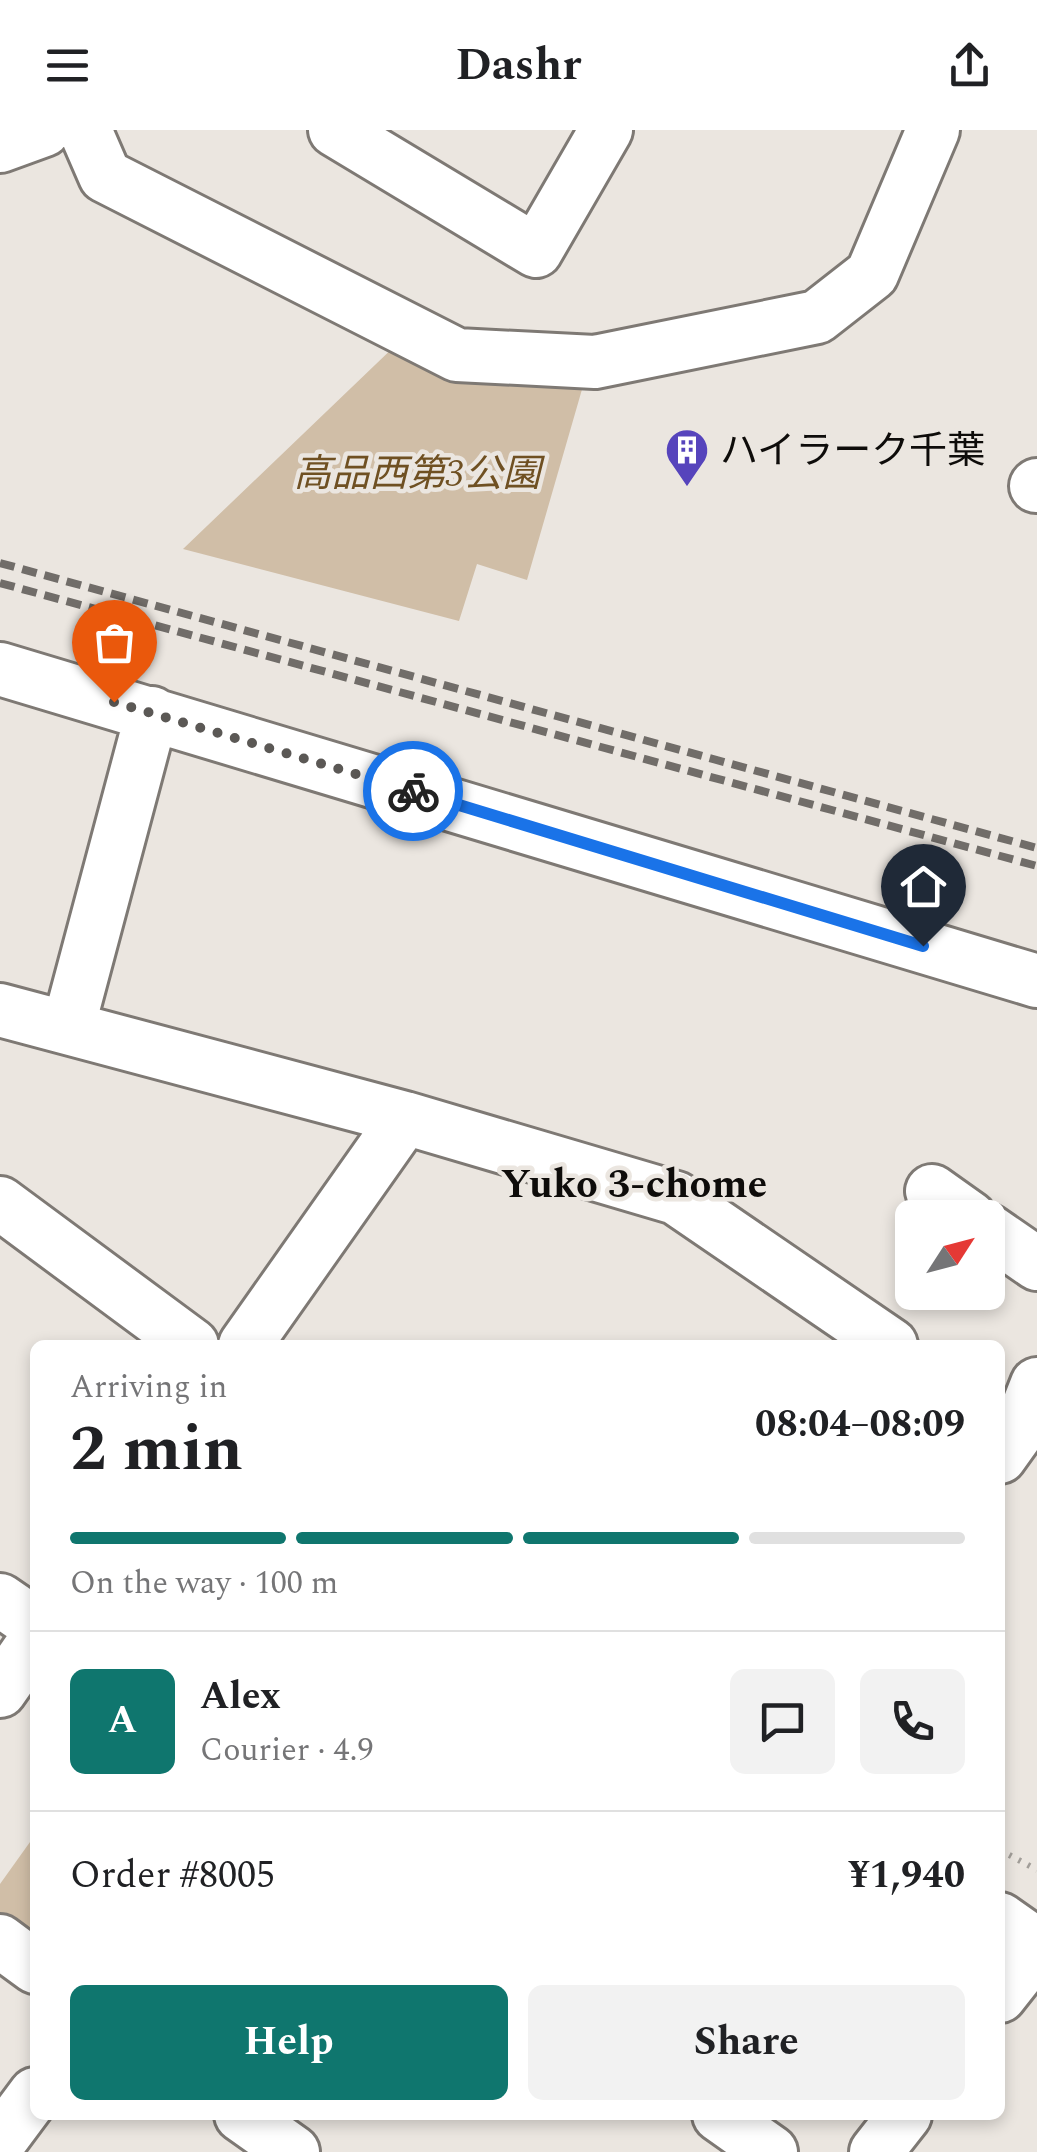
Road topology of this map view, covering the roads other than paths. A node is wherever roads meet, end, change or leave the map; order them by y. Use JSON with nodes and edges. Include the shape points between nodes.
{"nodes":[{"id":1,"x":44,"y":130,"type":"edge"},
{"id":2,"x":85,"y":130,"type":"edge"},
{"id":3,"x":334,"y":130,"type":"edge"},
{"id":4,"x":606,"y":130,"type":"edge"},
{"id":5,"x":933,"y":130,"type":"edge"},
{"id":6,"x":0,"y":146,"type":"edge"},
{"id":7,"x":0,"y":669,"type":"edge"},
{"id":8,"x":152,"y":713,"type":"junction"},
{"id":9,"x":1037,"y":981,"type":"edge"},
{"id":10,"x":0,"y":1010,"type":"edge"},
{"id":11,"x":68,"y":1028,"type":"junction"},
{"id":12,"x":405,"y":1118,"type":"junction"},
{"id":13,"x":0,"y":1203,"type":"edge"},
{"id":14,"x":1005,"y":1242,"type":"edge"},
{"id":15,"x":1037,"y":1264,"type":"edge"},
{"id":16,"x":185,"y":1340,"type":"edge"},
{"id":17,"x":249,"y":1340,"type":"edge"},
{"id":18,"x":884,"y":1340,"type":"edge"},
{"id":19,"x":1037,"y":1384,"type":"edge"},
{"id":20,"x":1014,"y":1439,"type":"edge"},
{"id":21,"x":0,"y":1600,"type":"edge"},
{"id":22,"x":30,"y":1621,"type":"edge"},
{"id":23,"x":30,"y":1648,"type":"edge"},
{"id":24,"x":0,"y":1691,"type":"edge"},
{"id":25,"x":1005,"y":1923,"type":"edge"},
{"id":26,"x":0,"y":1941,"type":"edge"},
{"id":27,"x":1037,"y":1947,"type":"edge"},
{"id":28,"x":30,"y":1963,"type":"edge"},
{"id":29,"x":1005,"y":1989,"type":"edge"},
{"id":30,"x":30,"y":2101,"type":"edge"},
{"id":31,"x":726,"y":2120,"type":"edge"},
{"id":32,"x":901,"y":2120,"type":"edge"},
{"id":33,"x":0,"y":2142,"type":"edge"},
{"id":34,"x":770,"y":2152,"type":"edge"},
{"id":35,"x":876,"y":2152,"type":"edge"}],
"edges":[{"from":1,"to":6,"type":"street"},
{"from":2,"to":5,"type":"street","via":[[105,176],[458,355],[595,362],[817,317],[872,274]]},
{"from":3,"to":4,"type":"street","via":[[536,250]]},
{"from":7,"to":8,"type":"street"},
{"from":8,"to":9,"type":"street"},
{"from":8,"to":11,"type":"street"},
{"from":10,"to":11,"type":"street"},
{"from":11,"to":12,"type":"street"},
{"from":12,"to":17,"type":"street"},
{"from":12,"to":18,"type":"street","via":[[676,1198]]},
{"from":13,"to":16,"type":"street"},
{"from":14,"to":15,"type":"street"},
{"from":19,"to":20,"type":"street"},
{"from":21,"to":22,"type":"street"},
{"from":23,"to":24,"type":"street"},
{"from":25,"to":27,"type":"street"},
{"from":26,"to":28,"type":"street"},
{"from":27,"to":29,"type":"street"},
{"from":30,"to":33,"type":"street"},
{"from":31,"to":34,"type":"street"},
{"from":32,"to":35,"type":"street"}]}
